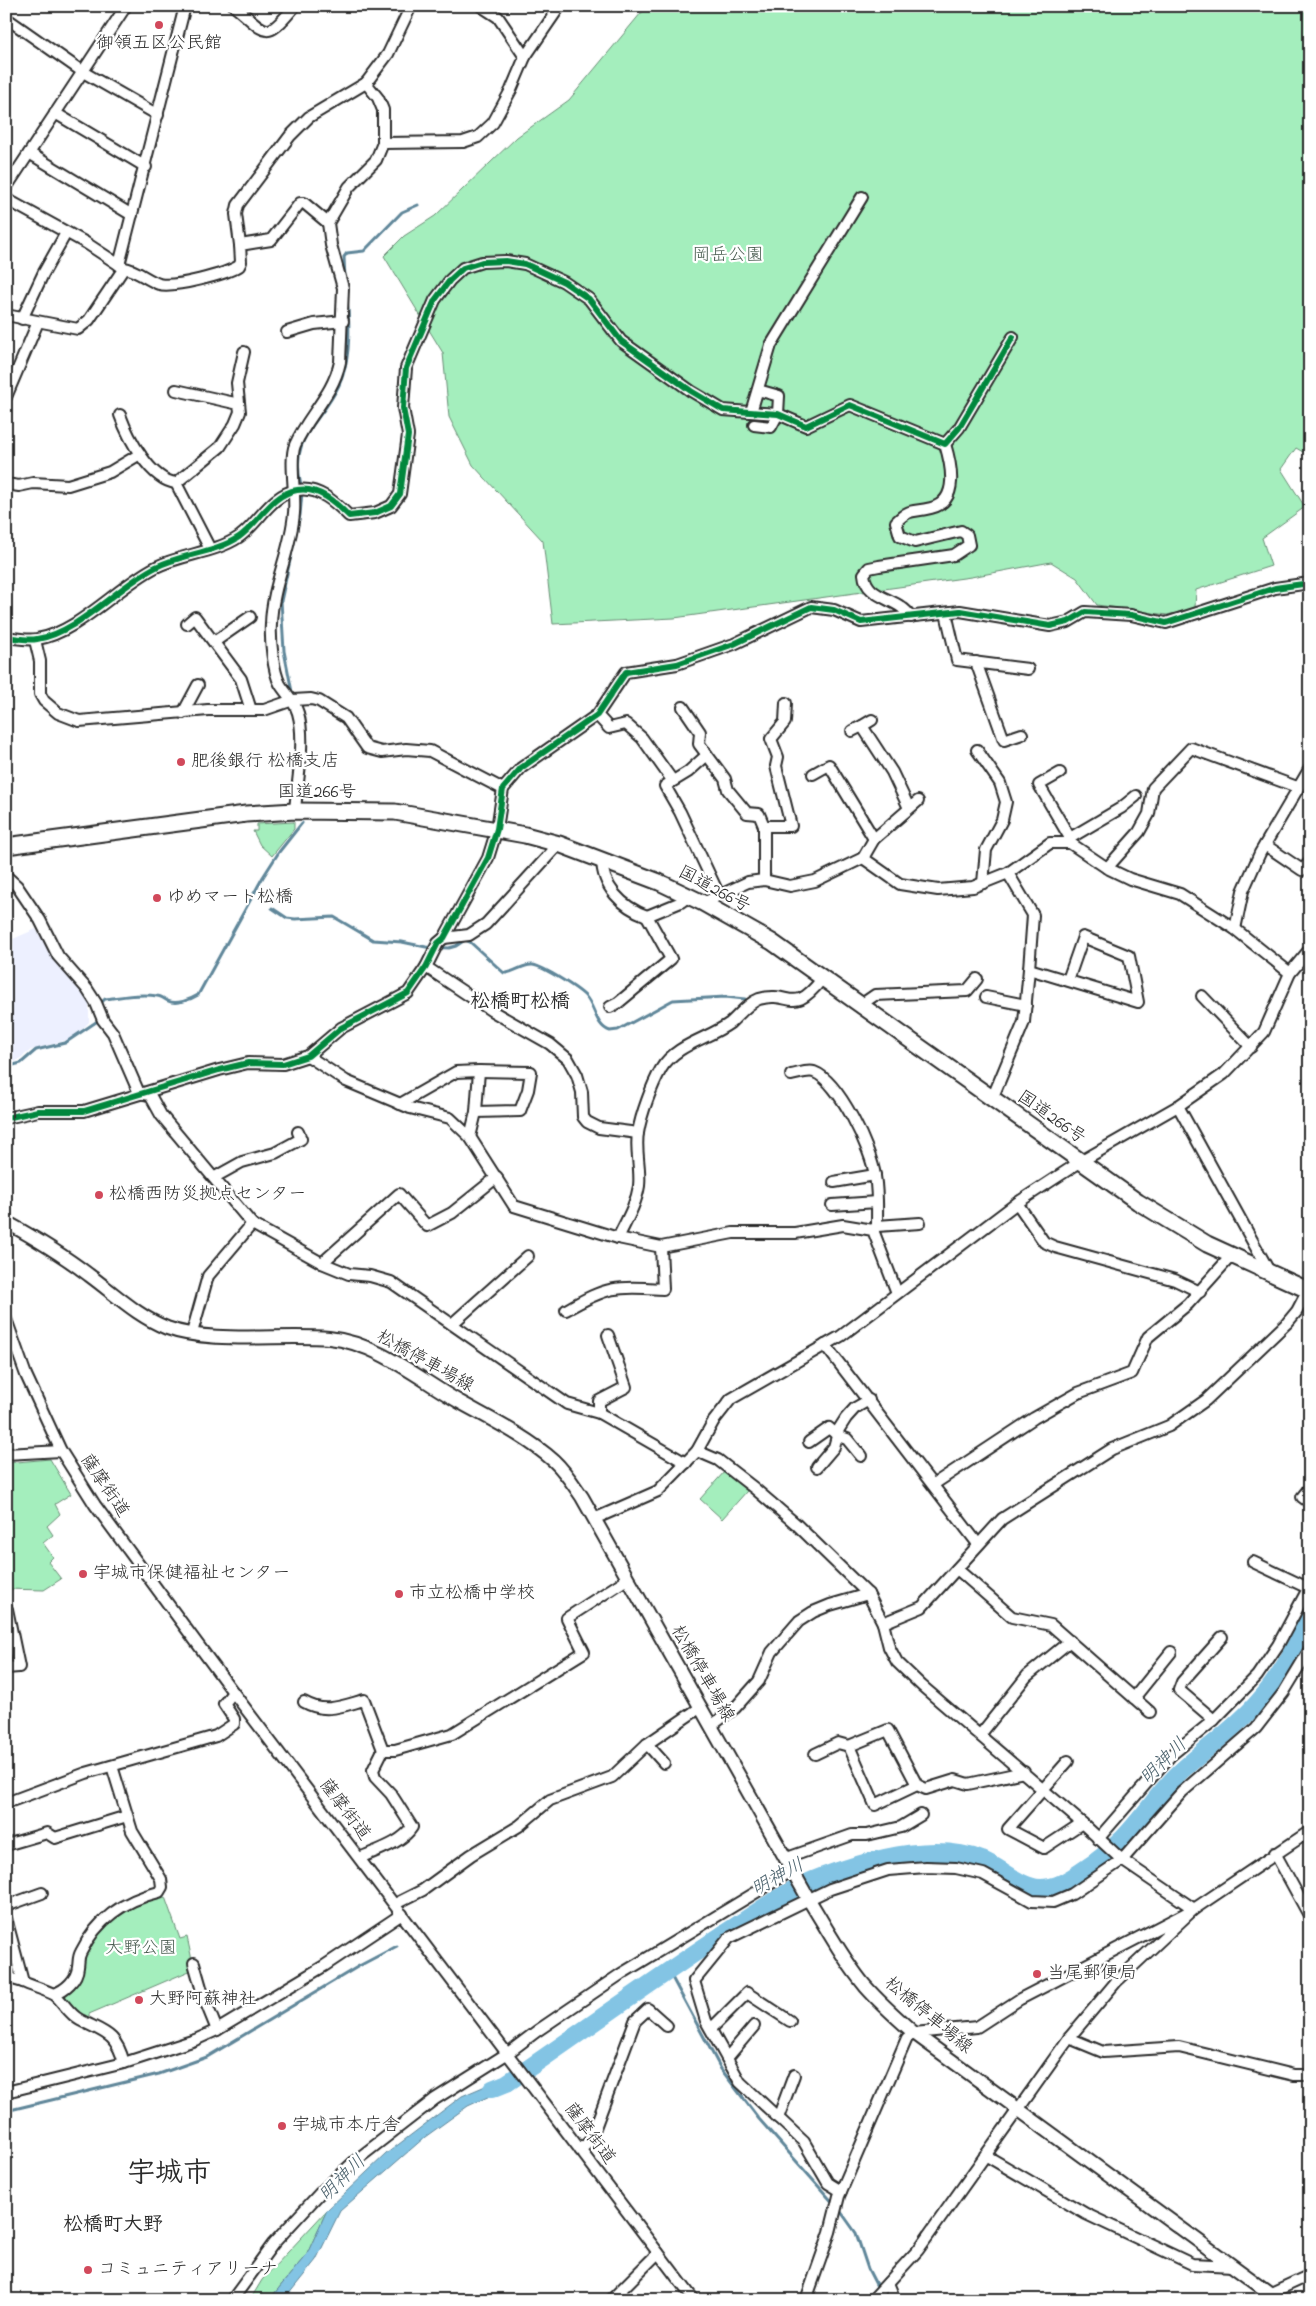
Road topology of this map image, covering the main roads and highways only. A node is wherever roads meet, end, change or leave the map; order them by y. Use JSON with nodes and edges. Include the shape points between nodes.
{"nodes":[{"id":1,"x":6,"y":846,"type":"edge"},
{"id":2,"x":6,"y":1222,"type":"edge"},
{"id":3,"x":1309,"y":1290,"type":"edge"},
{"id":4,"x":1275,"y":2297,"type":"edge"}],
"edges":[{"from":1,"to":3,"type":"highway","name":"国道266号","via":[[246,814],[295,811],[395,812],[559,844],[689,896],[772,942],[1138,1202],[1207,1244]]},
{"from":2,"to":4,"type":"main road","name":"松橋停車場線","via":[[58,1252],[143,1317],[168,1328],[192,1334],[332,1339],[382,1355],[542,1450],[568,1477],[594,1519],[808,1897],[866,1987],[914,2033]]}]}
